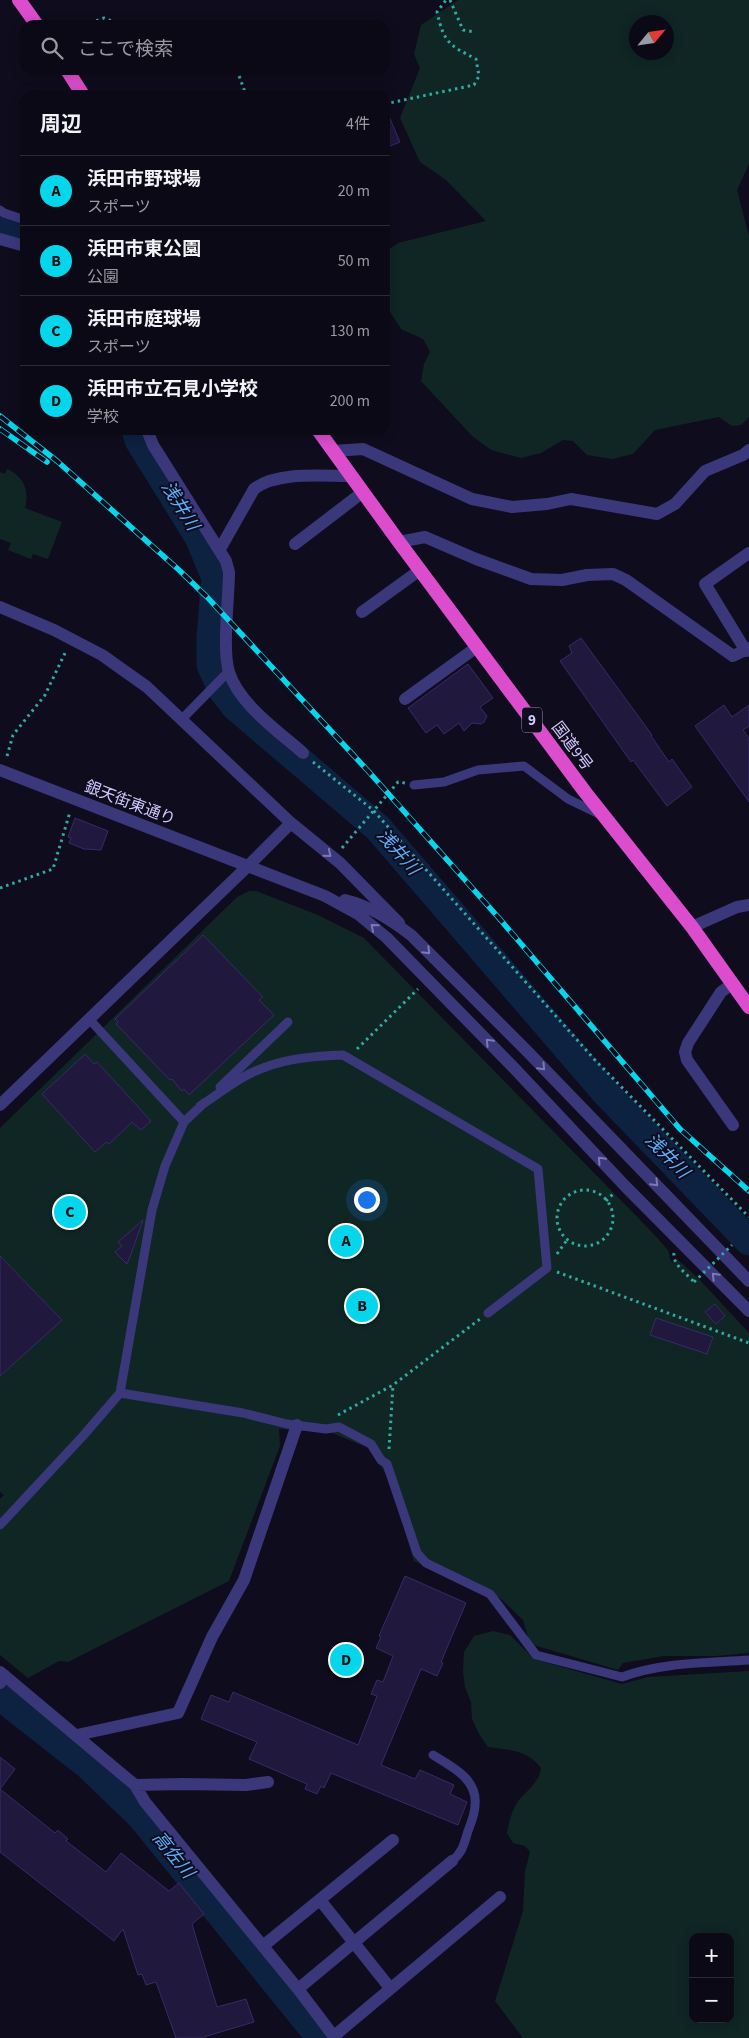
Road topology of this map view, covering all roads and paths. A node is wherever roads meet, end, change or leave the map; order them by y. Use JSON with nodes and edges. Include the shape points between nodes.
{"nodes":[{"id":1,"x":19,"y":0,"type":"edge"},
{"id":2,"x":448,"y":0,"type":"edge"},
{"id":3,"x":33,"y":20,"type":"edge"},
{"id":4,"x":475,"y":32,"type":"dead end"},
{"id":5,"x":70,"y":75,"type":"edge"},
{"id":6,"x":239,"y":75,"type":"edge"},
{"id":7,"x":80,"y":90,"type":"edge"},
{"id":8,"x":244,"y":90,"type":"edge"},
{"id":9,"x":390,"y":103,"type":"edge"},
{"id":10,"x":0,"y":210,"type":"edge"},
{"id":11,"x":20,"y":219,"type":"edge"},
{"id":12,"x":0,"y":239,"type":"edge"},
{"id":13,"x":20,"y":245,"type":"edge"},
{"id":14,"x":150,"y":435,"type":"edge"},
{"id":15,"x":322,"y":435,"type":"edge"},
{"id":16,"x":749,"y":450,"type":"edge"},
{"id":17,"x":333,"y":451,"type":"junction"},
{"id":18,"x":351,"y":476,"type":"junction"},
{"id":19,"x":363,"y":492,"type":"junction"},
{"id":20,"x":399,"y":542,"type":"junction"},
{"id":21,"x":294,"y":544,"type":"dead end"},
{"id":22,"x":220,"y":549,"type":"junction"},
{"id":23,"x":749,"y":552,"type":"edge"},
{"id":24,"x":420,"y":570,"type":"junction"},
{"id":25,"x":0,"y":607,"type":"edge"},
{"id":26,"x":362,"y":612,"type":"dead end"},
{"id":27,"x":72,"y":639,"type":"junction"},
{"id":28,"x":477,"y":647,"type":"junction"},
{"id":29,"x":747,"y":650,"type":"edge"},
{"id":30,"x":227,"y":673,"type":"junction"},
{"id":31,"x":405,"y":698,"type":"dead end"},
{"id":32,"x":182,"y":719,"type":"junction"},
{"id":33,"x":303,"y":753,"type":"joint"},
{"id":34,"x":7,"y":756,"type":"dead end"},
{"id":35,"x":0,"y":770,"type":"edge"},
{"id":36,"x":414,"y":785,"type":"joint"},
{"id":37,"x":70,"y":812,"type":"dead end"},
{"id":38,"x":372,"y":812,"type":"junction"},
{"id":39,"x":604,"y":816,"type":"junction"},
{"id":40,"x":291,"y":823,"type":"junction"},
{"id":41,"x":333,"y":858,"type":"junction"},
{"id":42,"x":248,"y":866,"type":"junction"},
{"id":43,"x":0,"y":888,"type":"edge"},
{"id":44,"x":325,"y":896,"type":"junction"},
{"id":45,"x":749,"y":905,"type":"edge"},
{"id":46,"x":692,"y":927,"type":"junction"},
{"id":47,"x":411,"y":935,"type":"junction"},
{"id":48,"x":732,"y":984,"type":"junction"},
{"id":49,"x":420,"y":986,"type":"dead end"},
{"id":50,"x":749,"y":1008,"type":"edge"},
{"id":51,"x":90,"y":1020,"type":"junction"},
{"id":52,"x":288,"y":1022,"type":"dead end"},
{"id":53,"x":348,"y":1058,"type":"junction"},
{"id":54,"x":0,"y":1105,"type":"edge"},
{"id":55,"x":200,"y":1106,"type":"junction"},
{"id":56,"x":184,"y":1122,"type":"junction"},
{"id":57,"x":733,"y":1125,"type":"dead end"},
{"id":58,"x":615,"y":1192,"type":"dead end"},
{"id":59,"x":606,"y":1201,"type":"junction"},
{"id":60,"x":749,"y":1217,"type":"edge"},
{"id":61,"x":732,"y":1245,"type":"dead end"},
{"id":62,"x":676,"y":1262,"type":"dead end"},
{"id":63,"x":547,"y":1268,"type":"junction"},
{"id":64,"x":749,"y":1281,"type":"edge"},
{"id":65,"x":749,"y":1310,"type":"edge"},
{"id":66,"x":488,"y":1313,"type":"joint"},
{"id":67,"x":749,"y":1343,"type":"edge"},
{"id":68,"x":393,"y":1385,"type":"junction"},
{"id":69,"x":120,"y":1392,"type":"junction"},
{"id":70,"x":330,"y":1420,"type":"dead end"},
{"id":71,"x":297,"y":1425,"type":"junction"},
{"id":72,"x":383,"y":1446,"type":"dead end"},
{"id":73,"x":0,"y":1525,"type":"edge"},
{"id":74,"x":749,"y":1660,"type":"edge"},
{"id":75,"x":2,"y":1677,"type":"edge"},
{"id":76,"x":77,"y":1735,"type":"junction"},
{"id":77,"x":433,"y":1755,"type":"dead end"},
{"id":78,"x":268,"y":1782,"type":"dead end"},
{"id":79,"x":134,"y":1785,"type":"junction"},
{"id":80,"x":393,"y":1840,"type":"dead end"},
{"id":81,"x":452,"y":1861,"type":"joint"},
{"id":82,"x":500,"y":1897,"type":"dead end"},
{"id":83,"x":320,"y":1900,"type":"junction"},
{"id":84,"x":354,"y":1943,"type":"junction"},
{"id":85,"x":263,"y":1946,"type":"junction"},
{"id":86,"x":390,"y":1988,"type":"junction"},
{"id":87,"x":298,"y":1989,"type":"junction"},
{"id":88,"x":334,"y":2037,"type":"edge"}],
"edges":[{"from":1,"to":3,"type":"highway"},
{"from":2,"to":4,"type":"path","via":[[463,30]]},
{"from":2,"to":9,"type":"path","via":[[437,12],[442,33],[453,47],[476,59],[479,76],[474,85]]},
{"from":5,"to":7,"type":"highway"},
{"from":6,"to":8,"type":"path"},
{"from":10,"to":11,"type":"lane"},
{"from":12,"to":13,"type":"street"},
{"from":14,"to":22,"type":"street"},
{"from":15,"to":17,"type":"highway","name":"国道9号","number":"9"},
{"from":16,"to":17,"type":"street","via":[[704,471],[675,504],[657,514],[571,499],[512,507],[472,499],[363,449]]},
{"from":17,"to":18,"type":"highway","name":"国道9号","number":"9"},
{"from":18,"to":19,"type":"highway","name":"国道9号","number":"9"},
{"from":18,"to":22,"type":"street","via":[[284,478],[260,484],[254,488]]},
{"from":19,"to":20,"type":"highway","name":"国道9号","number":"9"},
{"from":19,"to":21,"type":"street"},
{"from":20,"to":24,"type":"highway","name":"国道9号","number":"9"},
{"from":20,"to":29,"type":"street","via":[[425,537],[476,560],[531,579],[562,580],[613,574],[734,656]]},
{"from":22,"to":30,"type":"street","via":[[230,572]]},
{"from":23,"to":29,"type":"street","via":[[705,584]]},
{"from":24,"to":26,"type":"street"},
{"from":24,"to":28,"type":"highway","name":"国道9号","number":"9"},
{"from":25,"to":27,"type":"street"},
{"from":27,"to":32,"type":"street","via":[[125,670]]},
{"from":27,"to":34,"type":"path","via":[[45,694],[13,735]]},
{"from":28,"to":31,"type":"street"},
{"from":28,"to":39,"type":"highway","name":"国道9号","number":"9"},
{"from":30,"to":32,"type":"lane"},
{"from":30,"to":33,"type":"street","via":[[247,703]]},
{"from":32,"to":40,"type":"street"},
{"from":33,"to":38,"type":"path"},
{"from":35,"to":42,"type":"street","name":"銀天街東通り"},
{"from":36,"to":38,"type":"path","via":[[398,782]]},
{"from":36,"to":39,"type":"lane","via":[[444,782],[478,770],[524,766],[568,799]]},
{"from":37,"to":43,"type":"path","via":[[53,869]]},
{"from":38,"to":41,"type":"path"},
{"from":38,"to":60,"type":"path","via":[[594,1059]]},
{"from":39,"to":46,"type":"highway","name":"国道9号","number":"9"},
{"from":40,"to":41,"type":"street","one_way":true},
{"from":40,"to":42,"type":"street"},
{"from":41,"to":47,"type":"street"},
{"from":42,"to":44,"type":"street","name":"銀天街東通り"},
{"from":42,"to":51,"type":"street"},
{"from":44,"to":47,"type":"street","via":[[355,902],[393,921]]},
{"from":65,"to":44,"type":"street","one_way":true,"via":[[387,938],[358,914]]},
{"from":45,"to":46,"type":"street"},
{"from":46,"to":48,"type":"highway","name":"国道9号","number":"9"},
{"from":47,"to":64,"type":"street","one_way":true},
{"from":48,"to":50,"type":"highway","name":"国道9号","number":"9"},
{"from":48,"to":57,"type":"street","via":[[721,992],[685,1052],[687,1060]]},
{"from":49,"to":53,"type":"path"},
{"from":51,"to":54,"type":"street"},
{"from":51,"to":56,"type":"lane"},
{"from":52,"to":55,"type":"lane"},
{"from":53,"to":55,"type":"lane","via":[[343,1055],[315,1056],[263,1068]]},
{"from":53,"to":63,"type":"lane","via":[[538,1169]]},
{"from":55,"to":56,"type":"lane"},
{"from":56,"to":69,"type":"lane","via":[[165,1166],[152,1210]]},
{"from":58,"to":59,"type":"path"},
{"from":59,"to":59,"type":"path","via":[[613,1217],[608,1234],[594,1245],[585,1246],[567,1240],[561,1232],[557,1214],[566,1197],[583,1190],[600,1195]]},
{"from":61,"to":62,"type":"path","bridge":true,"via":[[694,1282]]},
{"from":63,"to":66,"type":"lane"},
{"from":63,"to":67,"type":"path"},
{"from":66,"to":68,"type":"path"},
{"from":68,"to":70,"type":"path"},
{"from":68,"to":72,"type":"path","via":[[389,1451]]},
{"from":69,"to":71,"type":"lane"},
{"from":69,"to":73,"type":"lane"},
{"from":71,"to":74,"type":"lane","via":[[326,1429],[339,1427],[370,1444],[381,1460],[388,1464],[417,1553],[426,1563],[490,1594],[536,1655],[622,1677],[667,1666]]},
{"from":71,"to":76,"type":"street","via":[[244,1580],[212,1637],[178,1713]]},
{"from":75,"to":76,"type":"street"},
{"from":76,"to":79,"type":"street"},
{"from":77,"to":81,"type":"lane","via":[[462,1775],[475,1800],[461,1854]]},
{"from":78,"to":79,"type":"street","via":[[246,1785]]},
{"from":79,"to":85,"type":"street"},
{"from":80,"to":83,"type":"street"},
{"from":81,"to":84,"type":"street"},
{"from":82,"to":86,"type":"street"},
{"from":83,"to":84,"type":"street"},
{"from":83,"to":85,"type":"street"},
{"from":84,"to":86,"type":"street"},
{"from":84,"to":87,"type":"street"},
{"from":85,"to":87,"type":"street"},
{"from":86,"to":88,"type":"street"},
{"from":87,"to":88,"type":"street"}]}
